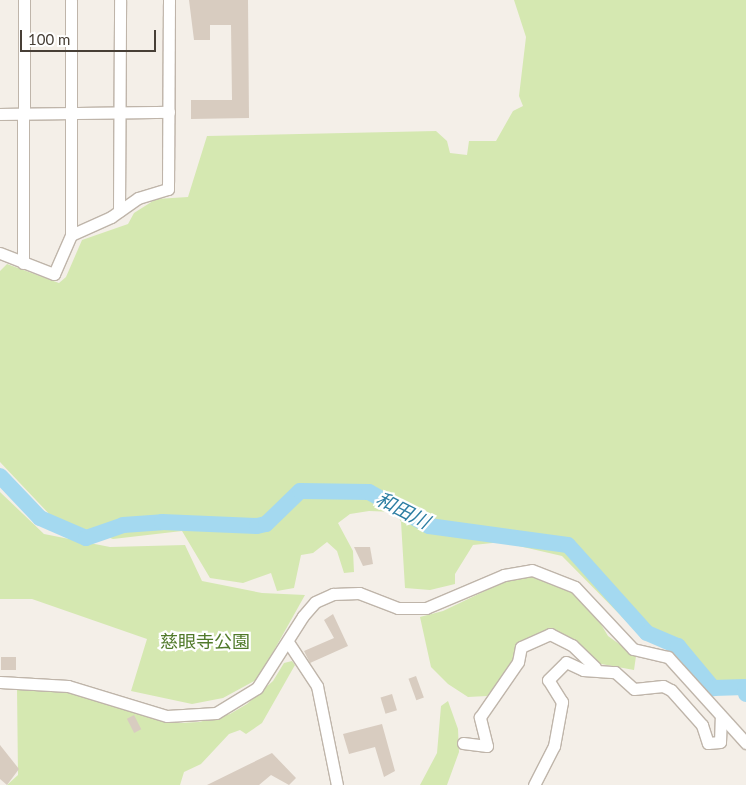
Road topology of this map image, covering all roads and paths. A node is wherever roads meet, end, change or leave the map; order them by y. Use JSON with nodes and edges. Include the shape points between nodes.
{"nodes":[{"id":1,"x":24,"y":0,"type":"edge"},
{"id":2,"x":71,"y":0,"type":"edge"},
{"id":3,"x":120,"y":0,"type":"edge"},
{"id":4,"x":169,"y":0,"type":"edge"},
{"id":5,"x":169,"y":112,"type":"junction"},
{"id":6,"x":72,"y":113,"type":"junction"},
{"id":7,"x":120,"y":113,"type":"junction"},
{"id":8,"x":0,"y":114,"type":"edge"},
{"id":9,"x":24,"y":114,"type":"junction"},
{"id":10,"x":119,"y":211,"type":"junction"},
{"id":11,"x":71,"y":235,"type":"junction"},
{"id":12,"x":0,"y":253,"type":"edge"},
{"id":13,"x":23,"y":263,"type":"junction"},
{"id":14,"x":288,"y":642,"type":"junction"},
{"id":15,"x":595,"y":667,"type":"junction"},
{"id":16,"x":0,"y":682,"type":"edge"},
{"id":17,"x":721,"y":718,"type":"junction"},
{"id":18,"x":463,"y":743,"type":"dead end"},
{"id":19,"x":746,"y":743,"type":"edge"},
{"id":20,"x":337,"y":785,"type":"edge"},
{"id":21,"x":534,"y":785,"type":"edge"}],
"edges":[{"from":1,"to":9,"type":"street"},
{"from":2,"to":6,"type":"street"},
{"from":3,"to":7,"type":"street"},
{"from":4,"to":5,"type":"street"},
{"from":5,"to":7,"type":"street"},
{"from":5,"to":10,"type":"street","via":[[168,189],[138,198]]},
{"from":6,"to":7,"type":"street"},
{"from":6,"to":9,"type":"street"},
{"from":6,"to":11,"type":"street"},
{"from":7,"to":10,"type":"street"},
{"from":8,"to":9,"type":"street"},
{"from":9,"to":13,"type":"street"},
{"from":10,"to":11,"type":"street"},
{"from":11,"to":13,"type":"street","via":[[54,274]]},
{"from":12,"to":13,"type":"street"},
{"from":14,"to":16,"type":"street","via":[[249,696],[226,710],[196,717],[167,716],[68,686]]},
{"from":14,"to":17,"type":"street","via":[[315,602],[333,594],[359,593],[398,608],[426,608],[504,575],[541,571],[575,587],[633,649],[668,658]]},
{"from":14,"to":20,"type":"street","via":[[317,686]]},
{"from":15,"to":17,"type":"street","via":[[615,672],[634,688],[663,686],[671,690],[702,725],[708,743],[720,742]]},
{"from":15,"to":18,"type":"street","via":[[562,638],[550,634],[536,638],[521,647],[518,662],[480,717],[487,746]]},
{"from":15,"to":21,"type":"street","via":[[583,670],[566,662],[550,675],[548,680],[562,702],[554,746]]},
{"from":17,"to":19,"type":"street"}]}
